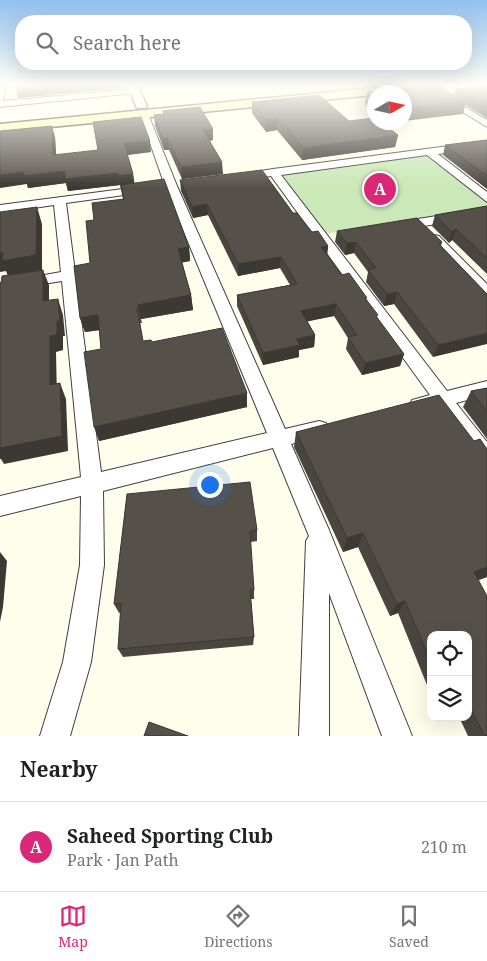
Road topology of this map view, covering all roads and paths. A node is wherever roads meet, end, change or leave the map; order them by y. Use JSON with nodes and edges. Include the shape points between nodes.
{"nodes":[{"id":1,"x":69,"y":119,"type":"edge"},
{"id":2,"x":147,"y":119,"type":"edge"},
{"id":3,"x":0,"y":128,"type":"edge"},
{"id":4,"x":487,"y":144,"type":"edge"},
{"id":5,"x":428,"y":152,"type":"junction"},
{"id":6,"x":273,"y":172,"type":"junction"},
{"id":7,"x":227,"y":178,"type":"edge"},
{"id":8,"x":176,"y":185,"type":"junction"},
{"id":9,"x":487,"y":198,"type":"edge"},
{"id":10,"x":60,"y":201,"type":"junction"},
{"id":11,"x":0,"y":209,"type":"edge"},
{"id":12,"x":487,"y":212,"type":"edge"},
{"id":13,"x":418,"y":223,"type":"junction"},
{"id":14,"x":389,"y":228,"type":"edge"},
{"id":15,"x":341,"y":236,"type":"edge"},
{"id":16,"x":322,"y":239,"type":"junction"},
{"id":17,"x":69,"y":276,"type":"junction"},
{"id":18,"x":0,"y":287,"type":"edge"},
{"id":19,"x":487,"y":292,"type":"edge"},
{"id":20,"x":487,"y":388,"type":"edge"},
{"id":21,"x":444,"y":399,"type":"junction"},
{"id":22,"x":405,"y":408,"type":"edge"},
{"id":23,"x":337,"y":425,"type":"edge"},
{"id":24,"x":278,"y":439,"type":"junction"},
{"id":25,"x":487,"y":458,"type":"edge"},
{"id":26,"x":92,"y":484,"type":"junction"},
{"id":27,"x":0,"y":506,"type":"edge"},
{"id":28,"x":318,"y":530,"type":"junction"},
{"id":29,"x":55,"y":736,"type":"edge"},
{"id":30,"x":314,"y":736,"type":"edge"},
{"id":31,"x":397,"y":736,"type":"edge"}],
"edges":[{"from":1,"to":3,"type":"main road"},
{"from":2,"to":8,"type":"street"},
{"from":4,"to":5,"type":"street"},
{"from":5,"to":6,"type":"street"},
{"from":5,"to":9,"type":"street"},
{"from":6,"to":7,"type":"street"},
{"from":6,"to":16,"type":"street"},
{"from":8,"to":10,"type":"street"},
{"from":8,"to":24,"type":"street"},
{"from":10,"to":11,"type":"street"},
{"from":10,"to":17,"type":"street"},
{"from":12,"to":13,"type":"street"},
{"from":13,"to":14,"type":"street"},
{"from":13,"to":19,"type":"street"},
{"from":15,"to":16,"type":"street"},
{"from":16,"to":21,"type":"street"},
{"from":17,"to":18,"type":"street"},
{"from":17,"to":26,"type":"street"},
{"from":20,"to":21,"type":"street"},
{"from":21,"to":22,"type":"street"},
{"from":21,"to":25,"type":"street"},
{"from":23,"to":24,"type":"street"},
{"from":24,"to":26,"type":"street"},
{"from":24,"to":28,"type":"street"},
{"from":26,"to":27,"type":"street"},
{"from":26,"to":29,"type":"street","via":[[92,564],[77,662]]},
{"from":28,"to":30,"type":"street"},
{"from":28,"to":31,"type":"street"}]}
